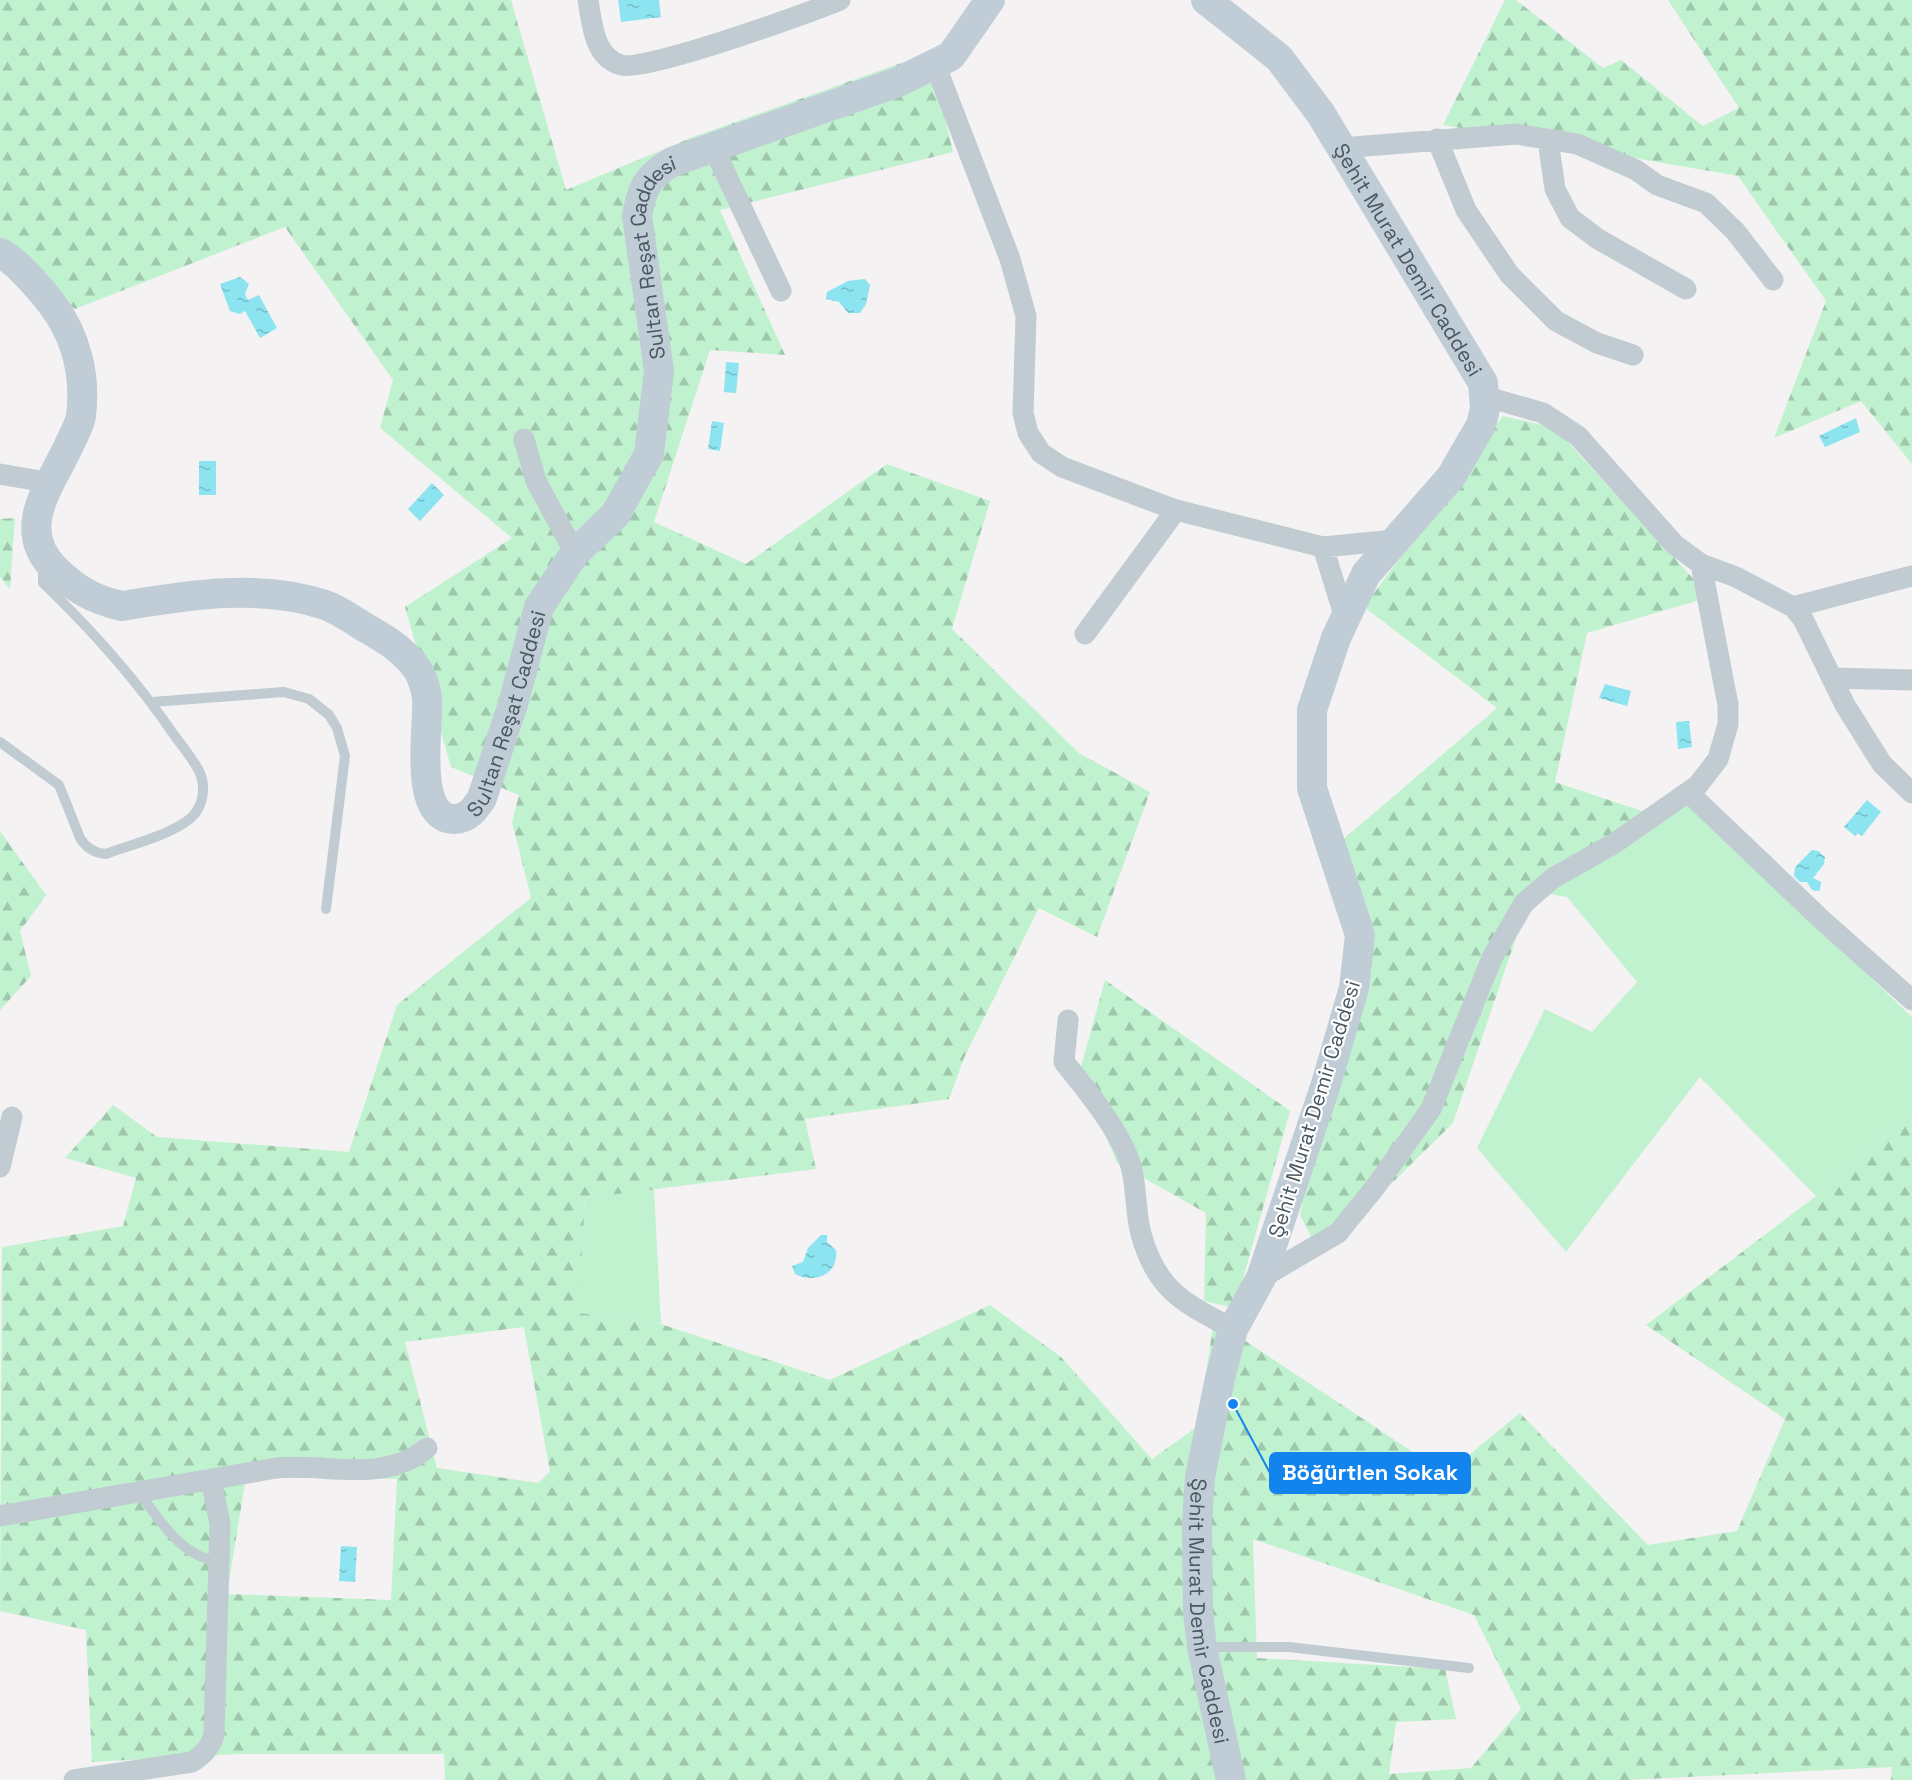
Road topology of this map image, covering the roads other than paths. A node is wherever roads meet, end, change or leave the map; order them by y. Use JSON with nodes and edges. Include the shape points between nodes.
{"nodes":[{"id":1,"x":588,"y":0,"type":"edge"},
{"id":2,"x":840,"y":0,"type":"edge"},
{"id":3,"x":990,"y":0,"type":"edge"},
{"id":4,"x":1206,"y":0,"type":"edge"},
{"id":5,"x":935,"y":63,"type":"junction"},
{"id":6,"x":1437,"y":139,"type":"junction"},
{"id":7,"x":1548,"y":140,"type":"junction"},
{"id":8,"x":713,"y":147,"type":"junction"},
{"id":9,"x":1341,"y":148,"type":"junction"},
{"id":10,"x":0,"y":253,"type":"edge"},
{"id":11,"x":1773,"y":280,"type":"dead end"},
{"id":12,"x":1686,"y":289,"type":"dead end"},
{"id":13,"x":781,"y":291,"type":"dead end"},
{"id":14,"x":1633,"y":355,"type":"dead end"},
{"id":15,"x":1484,"y":396,"type":"junction"},
{"id":16,"x":524,"y":439,"type":"dead end"},
{"id":17,"x":0,"y":474,"type":"edge"},
{"id":18,"x":52,"y":483,"type":"junction"},
{"id":19,"x":1176,"y":510,"type":"junction"},
{"id":20,"x":1395,"y":540,"type":"junction"},
{"id":21,"x":1323,"y":547,"type":"junction"},
{"id":22,"x":575,"y":553,"type":"junction"},
{"id":23,"x":49,"y":564,"type":"junction"},
{"id":24,"x":1701,"y":564,"type":"junction"},
{"id":25,"x":1912,"y":576,"type":"edge"},
{"id":26,"x":1793,"y":607,"type":"junction"},
{"id":27,"x":1345,"y":618,"type":"junction"},
{"id":28,"x":1085,"y":634,"type":"dead end"},
{"id":29,"x":1832,"y":678,"type":"junction"},
{"id":30,"x":1912,"y":680,"type":"edge"},
{"id":31,"x":152,"y":702,"type":"junction"},
{"id":32,"x":0,"y":742,"type":"edge"},
{"id":33,"x":1688,"y":792,"type":"junction"},
{"id":34,"x":1912,"y":793,"type":"edge"},
{"id":35,"x":326,"y":909,"type":"dead end"},
{"id":36,"x":1912,"y":1000,"type":"edge"},
{"id":37,"x":1068,"y":1020,"type":"dead end"},
{"id":38,"x":12,"y":1117,"type":"dead end"},
{"id":39,"x":0,"y":1167,"type":"edge"},
{"id":40,"x":1261,"y":1278,"type":"junction"},
{"id":41,"x":1233,"y":1329,"type":"junction"},
{"id":42,"x":427,"y":1449,"type":"dead end"},
{"id":43,"x":211,"y":1479,"type":"junction"},
{"id":44,"x":139,"y":1493,"type":"junction"},
{"id":45,"x":0,"y":1516,"type":"edge"},
{"id":46,"x":219,"y":1562,"type":"junction"},
{"id":47,"x":1202,"y":1647,"type":"junction"},
{"id":48,"x":1469,"y":1668,"type":"dead end"},
{"id":49,"x":74,"y":1780,"type":"edge"},
{"id":50,"x":1231,"y":1780,"type":"edge"}],
"edges":[{"from":1,"to":2,"type":"street","via":[[593,33],[603,54],[621,65],[639,66]]},
{"from":3,"to":5,"type":"street","name":"Sultan Reşat Caddesi","via":[[951,56]]},
{"from":4,"to":9,"type":"street","name":"Şehit Murat Demir Caddesi","via":[[1279,58]]},
{"from":5,"to":8,"type":"street","name":"Sultan Reşat Caddesi","via":[[898,82]]},
{"from":5,"to":19,"type":"street","via":[[1010,259],[1026,316],[1023,413],[1028,433],[1041,453],[1062,467]]},
{"from":6,"to":7,"type":"street","via":[[1516,134]]},
{"from":6,"to":9,"type":"street"},
{"from":6,"to":14,"type":"street","via":[[1466,210],[1509,274],[1556,321],[1597,344]]},
{"from":7,"to":11,"type":"street","via":[[1577,144],[1636,170],[1658,185],[1706,203],[1735,231]]},
{"from":7,"to":12,"type":"street","via":[[1555,189],[1570,218],[1598,239]]},
{"from":8,"to":13,"type":"street"},
{"from":8,"to":22,"type":"street","name":"Sultan Reşat Caddesi","via":[[654,172],[641,192],[637,216],[659,371],[649,453],[615,515]]},
{"from":9,"to":15,"type":"street","name":"Şehit Murat Demir Caddesi","via":[[1483,383]]},
{"from":10,"to":18,"type":"street","name":"Sultan Reşat Caddesi","via":[[42,292],[67,325],[81,369],[81,418]]},
{"from":15,"to":20,"type":"street","name":"Şehit Murat Demir Caddesi","via":[[1481,425],[1451,477]]},
{"from":15,"to":24,"type":"street","via":[[1543,413],[1578,436],[1675,545]]},
{"from":16,"to":22,"type":"street","via":[[536,481]]},
{"from":17,"to":18,"type":"street"},
{"from":18,"to":23,"type":"street","name":"Sultan Reşat Caddesi","via":[[35,525],[38,549]]},
{"from":19,"to":21,"type":"street"},
{"from":19,"to":28,"type":"street"},
{"from":20,"to":21,"type":"street"},
{"from":20,"to":27,"type":"street","name":"Şehit Murat Demir Caddesi","via":[[1365,574]]},
{"from":21,"to":27,"type":"street"},
{"from":22,"to":23,"type":"street","name":"Sultan Reşat Caddesi","via":[[539,607],[482,798],[476,808],[459,819],[449,819],[429,796],[425,761],[427,698],[417,668],[395,644],[327,606],[282,594],[197,594],[122,606],[73,586]]},
{"from":23,"to":31,"type":"lane","via":[[43,571],[43,583],[96,635]]},
{"from":24,"to":26,"type":"street","via":[[1736,577]]},
{"from":24,"to":33,"type":"street","via":[[1729,715],[1718,759]]},
{"from":25,"to":26,"type":"street"},
{"from":26,"to":29,"type":"street"},
{"from":27,"to":40,"type":"street","name":"Şehit Murat Demir Caddesi","via":[[1312,710],[1312,788],[1360,935],[1354,988]]},
{"from":29,"to":30,"type":"street"},
{"from":29,"to":34,"type":"street","via":[[1882,764]]},
{"from":31,"to":32,"type":"lane","via":[[200,772],[202,801],[196,812],[179,826],[106,854],[84,845],[59,786]]},
{"from":31,"to":35,"type":"lane","via":[[284,692],[309,699],[329,715],[345,756]]},
{"from":33,"to":36,"type":"street"},
{"from":33,"to":40,"type":"street","via":[[1615,843],[1553,878],[1524,903],[1492,957],[1431,1109],[1338,1233]]},
{"from":37,"to":41,"type":"street","via":[[1064,1062],[1115,1134],[1130,1165],[1141,1234],[1160,1280],[1179,1299]]},
{"from":38,"to":39,"type":"street"},
{"from":40,"to":41,"type":"street","name":"Şehit Murat Demir Caddesi"},
{"from":41,"to":47,"type":"street","name":"Şehit Murat Demir Caddesi","via":[[1200,1477],[1196,1572]]},
{"from":42,"to":43,"type":"street","via":[[406,1463],[384,1469],[292,1466]]},
{"from":43,"to":44,"type":"street"},
{"from":43,"to":46,"type":"street","via":[[220,1524]]},
{"from":44,"to":45,"type":"street"},
{"from":44,"to":46,"type":"lane","via":[[178,1544],[197,1557]]},
{"from":46,"to":49,"type":"street","via":[[214,1735],[207,1750],[192,1762]]},
{"from":47,"to":48,"type":"lane","via":[[1289,1647]]},
{"from":47,"to":50,"type":"street","name":"Şehit Murat Demir Caddesi"}]}
